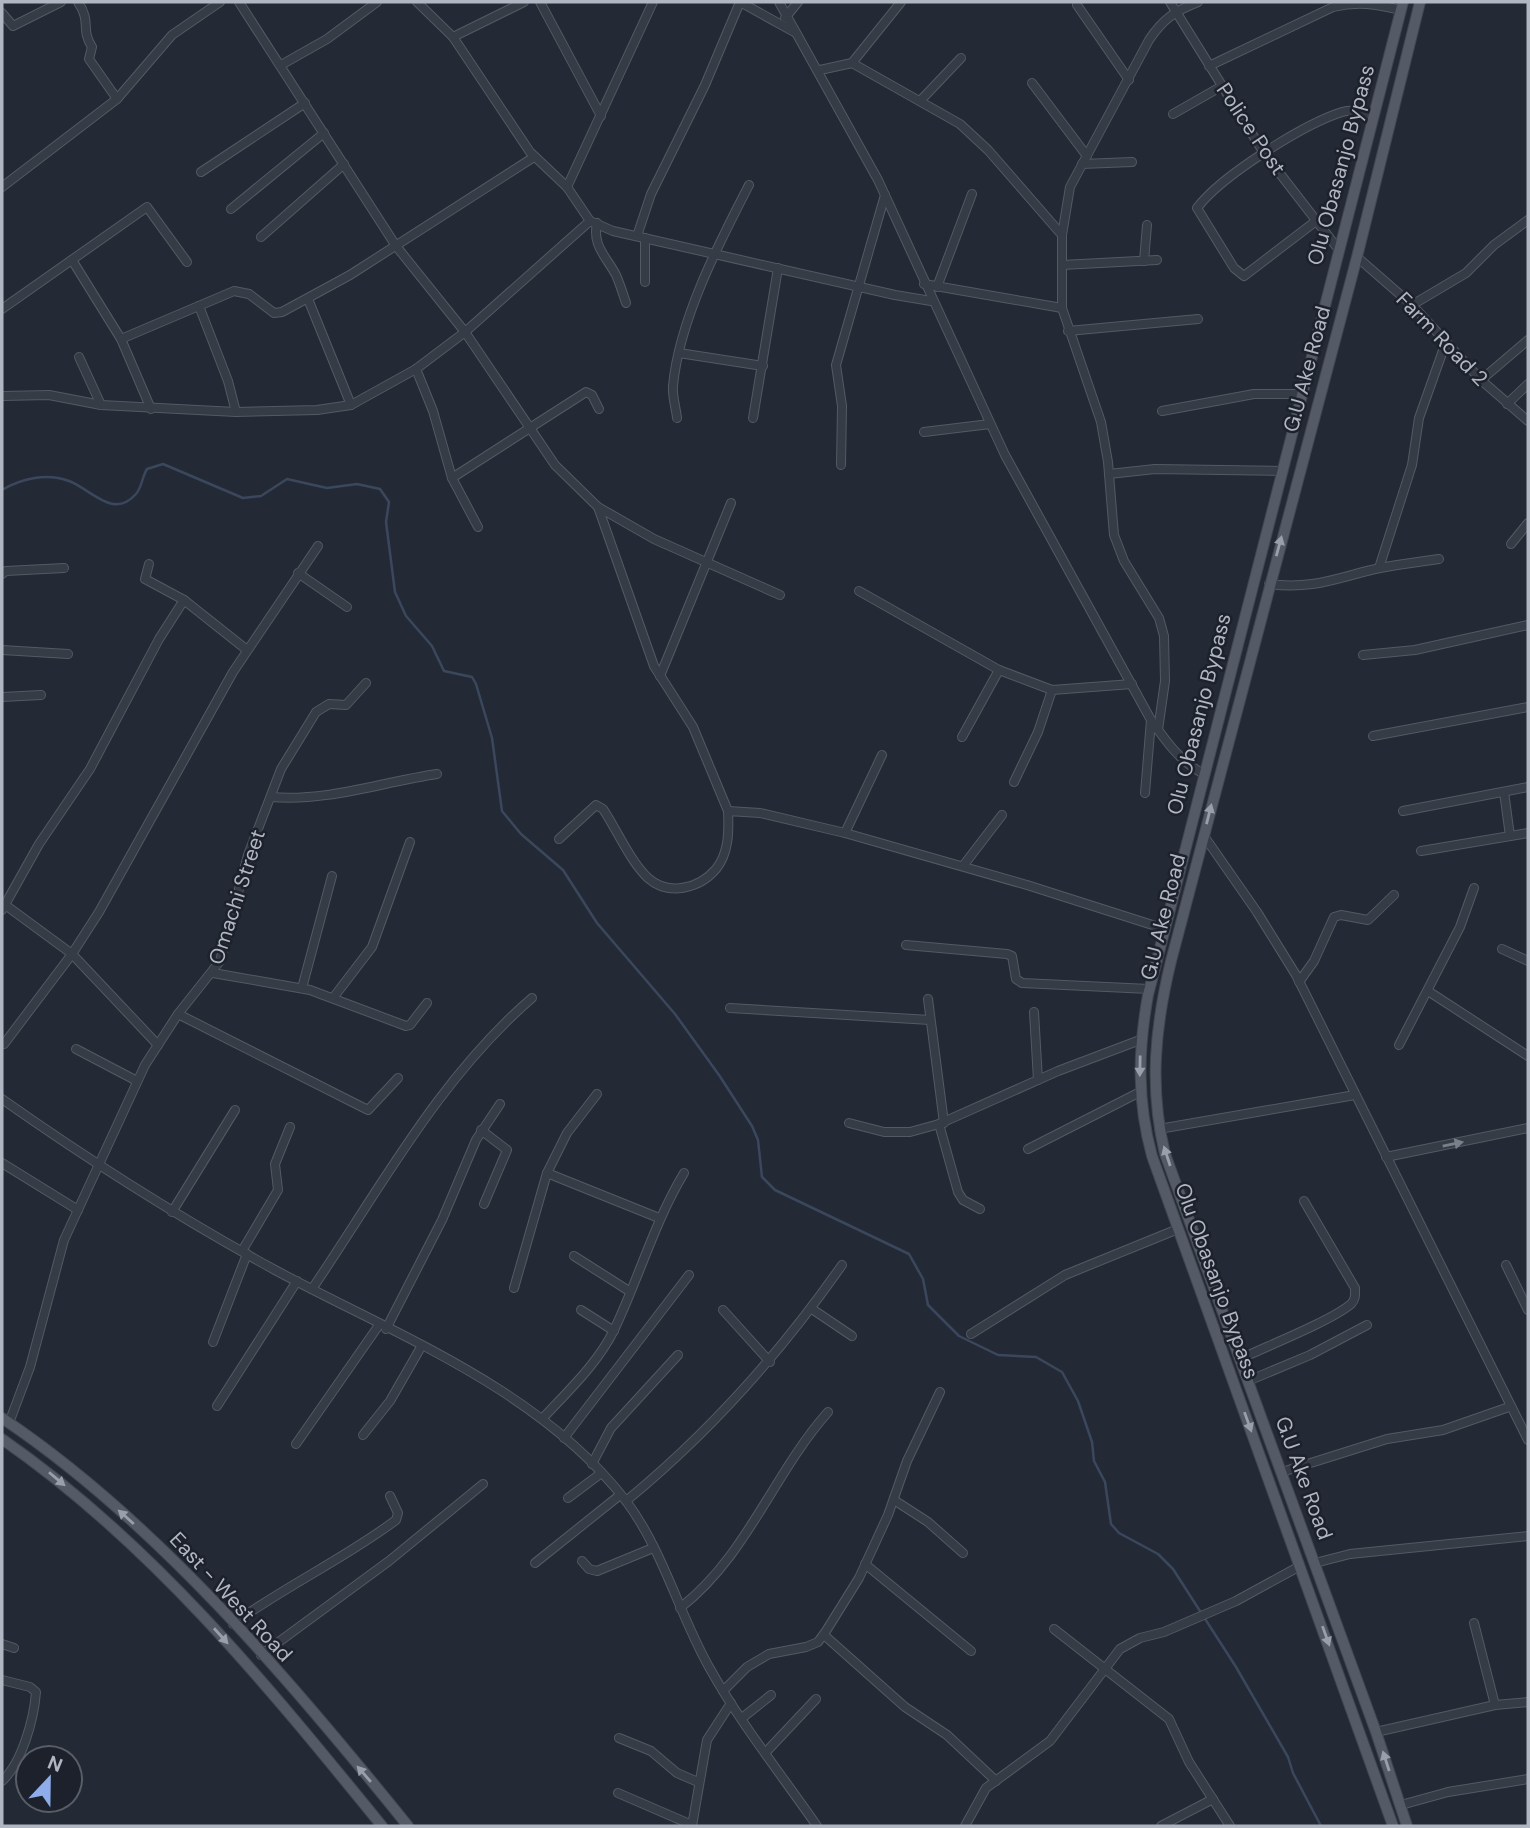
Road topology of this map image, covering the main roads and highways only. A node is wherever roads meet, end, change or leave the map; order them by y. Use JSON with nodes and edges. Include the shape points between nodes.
{"nodes":[{"id":1,"x":1420,"y":2,"type":"edge"},
{"id":2,"x":1402,"y":6,"type":"edge"},
{"id":3,"x":6,"y":1420,"type":"edge"},
{"id":4,"x":2,"y":1439,"type":"edge"},
{"id":5,"x":383,"y":1826,"type":"edge"},
{"id":6,"x":408,"y":1826,"type":"edge"},
{"id":7,"x":1393,"y":1826,"type":"edge"},
{"id":8,"x":1407,"y":1826,"type":"edge"}],
"edges":[{"from":8,"to":1,"type":"main road","name":"G.U Ake Road","one_way":true,"via":[[1166,1154],[1153,1069],[1155,1036],[1204,836]]},
{"from":2,"to":7,"type":"main road","name":"Olu Obasanjo Bypass","one_way":true,"via":[[1149,989],[1140,1040],[1140,1092],[1152,1156]]},
{"from":6,"to":3,"type":"main road","name":"East - West Road","one_way":true,"via":[[233,1624],[106,1498]]},
{"from":4,"to":5,"type":"main road","name":"East - West Road","one_way":true,"via":[[94,1509],[169,1581]]}]}
